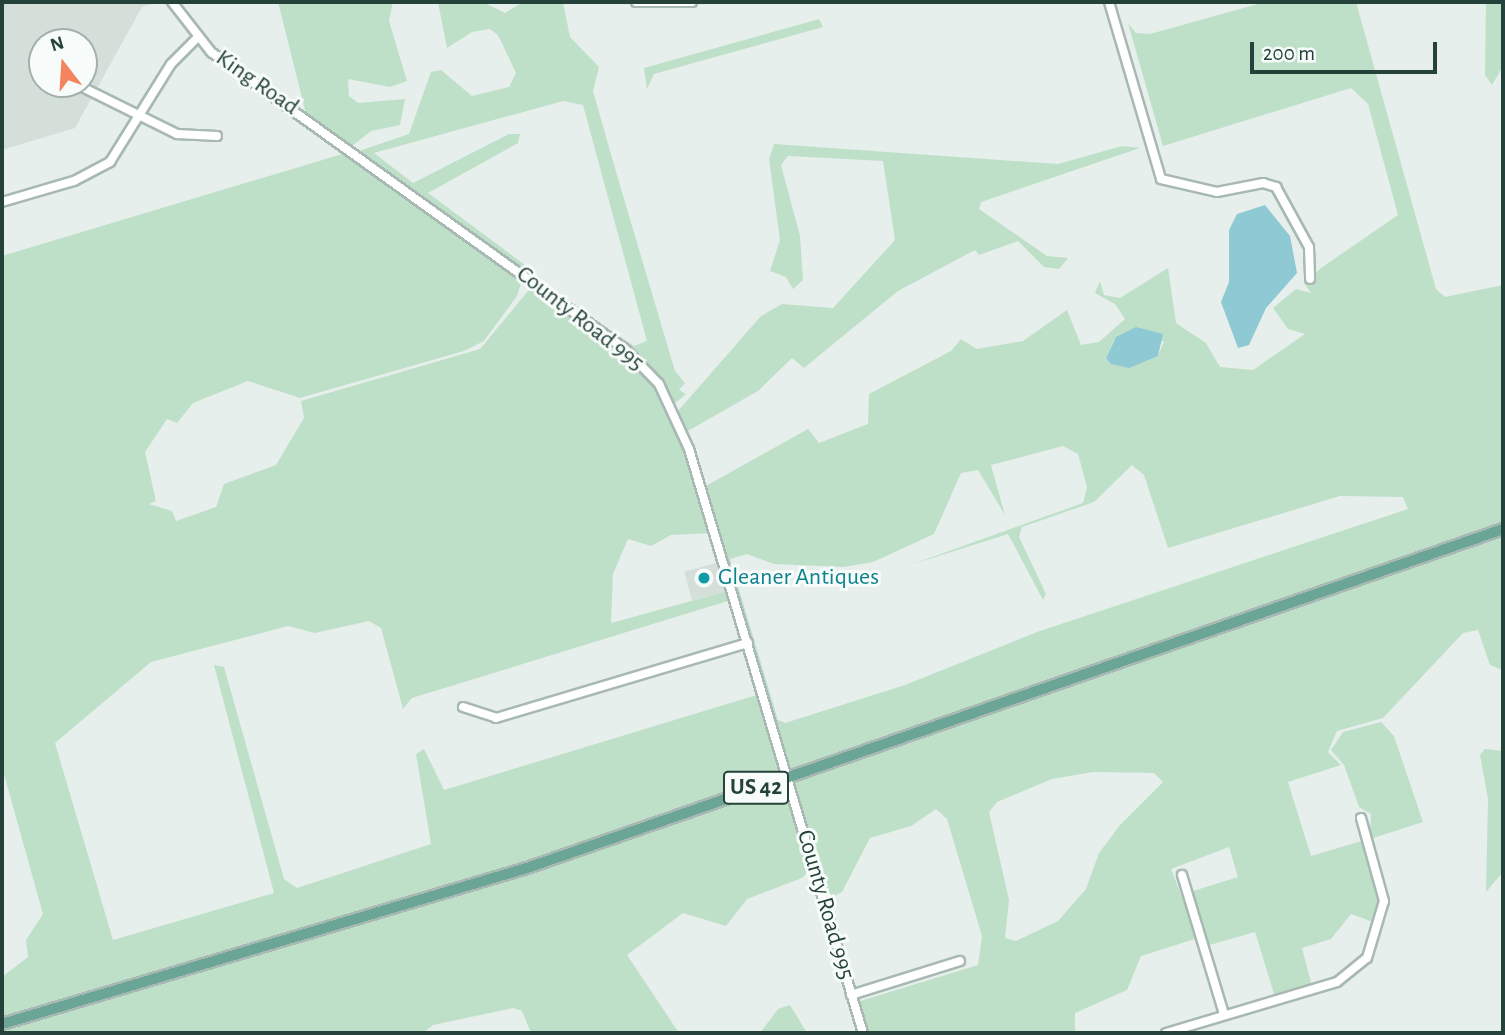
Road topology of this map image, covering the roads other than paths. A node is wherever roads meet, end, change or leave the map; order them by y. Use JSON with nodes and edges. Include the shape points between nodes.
{"nodes":[{"id":1,"x":172,"y":2,"type":"edge"},
{"id":2,"x":692,"y":2,"type":"edge"},
{"id":3,"x":1109,"y":2,"type":"edge"},
{"id":4,"x":639,"y":3,"type":"edge"},
{"id":5,"x":196,"y":39,"type":"junction"},
{"id":6,"x":98,"y":95,"type":"edge"},
{"id":7,"x":140,"y":115,"type":"junction"},
{"id":8,"x":218,"y":136,"type":"dead end"},
{"id":9,"x":355,"y":151,"type":"joint"},
{"id":10,"x":2,"y":202,"type":"edge"},
{"id":11,"x":1310,"y":279,"type":"dead end"},
{"id":12,"x":1503,"y":529,"type":"edge"},
{"id":13,"x":748,"y":643,"type":"junction"},
{"id":14,"x":463,"y":707,"type":"dead end"},
{"id":15,"x":788,"y":776,"type":"junction"},
{"id":16,"x":1360,"y":818,"type":"dead end"},
{"id":17,"x":1182,"y":875,"type":"dead end"},
{"id":18,"x":960,"y":961,"type":"dead end"},
{"id":19,"x":852,"y":995,"type":"junction"},
{"id":20,"x":1224,"y":1014,"type":"junction"},
{"id":21,"x":2,"y":1024,"type":"edge"},
{"id":22,"x":863,"y":1033,"type":"edge"},
{"id":23,"x":1166,"y":1033,"type":"edge"}],
"edges":[{"from":1,"to":5,"type":"street","name":"King Road"},
{"from":2,"to":4,"type":"street"},
{"from":3,"to":11,"type":"street","via":[[1161,179],[1217,192],[1263,183],[1276,187],[1309,247]]},
{"from":5,"to":7,"type":"street","via":[[171,64]]},
{"from":5,"to":9,"type":"street","name":"King Road"},
{"from":6,"to":7,"type":"street"},
{"from":7,"to":8,"type":"street","via":[[177,134]]},
{"from":7,"to":10,"type":"street","via":[[102,168]]},
{"from":9,"to":13,"type":"street","name":"County Road 995","via":[[625,349],[659,384],[686,441]]},
{"from":12,"to":15,"type":"main road","number":"US 42"},
{"from":13,"to":14,"type":"street","via":[[496,718]]},
{"from":13,"to":15,"type":"street","name":"County Road 995"},
{"from":15,"to":19,"type":"street","name":"County Road 995"},
{"from":15,"to":21,"type":"main road","number":"US 42","via":[[527,868]]},
{"from":16,"to":20,"type":"street","via":[[1384,901],[1367,958],[1337,982]]},
{"from":17,"to":20,"type":"street"},
{"from":18,"to":19,"type":"street"},
{"from":19,"to":22,"type":"street","name":"County Road 995"},
{"from":20,"to":23,"type":"street"}]}
